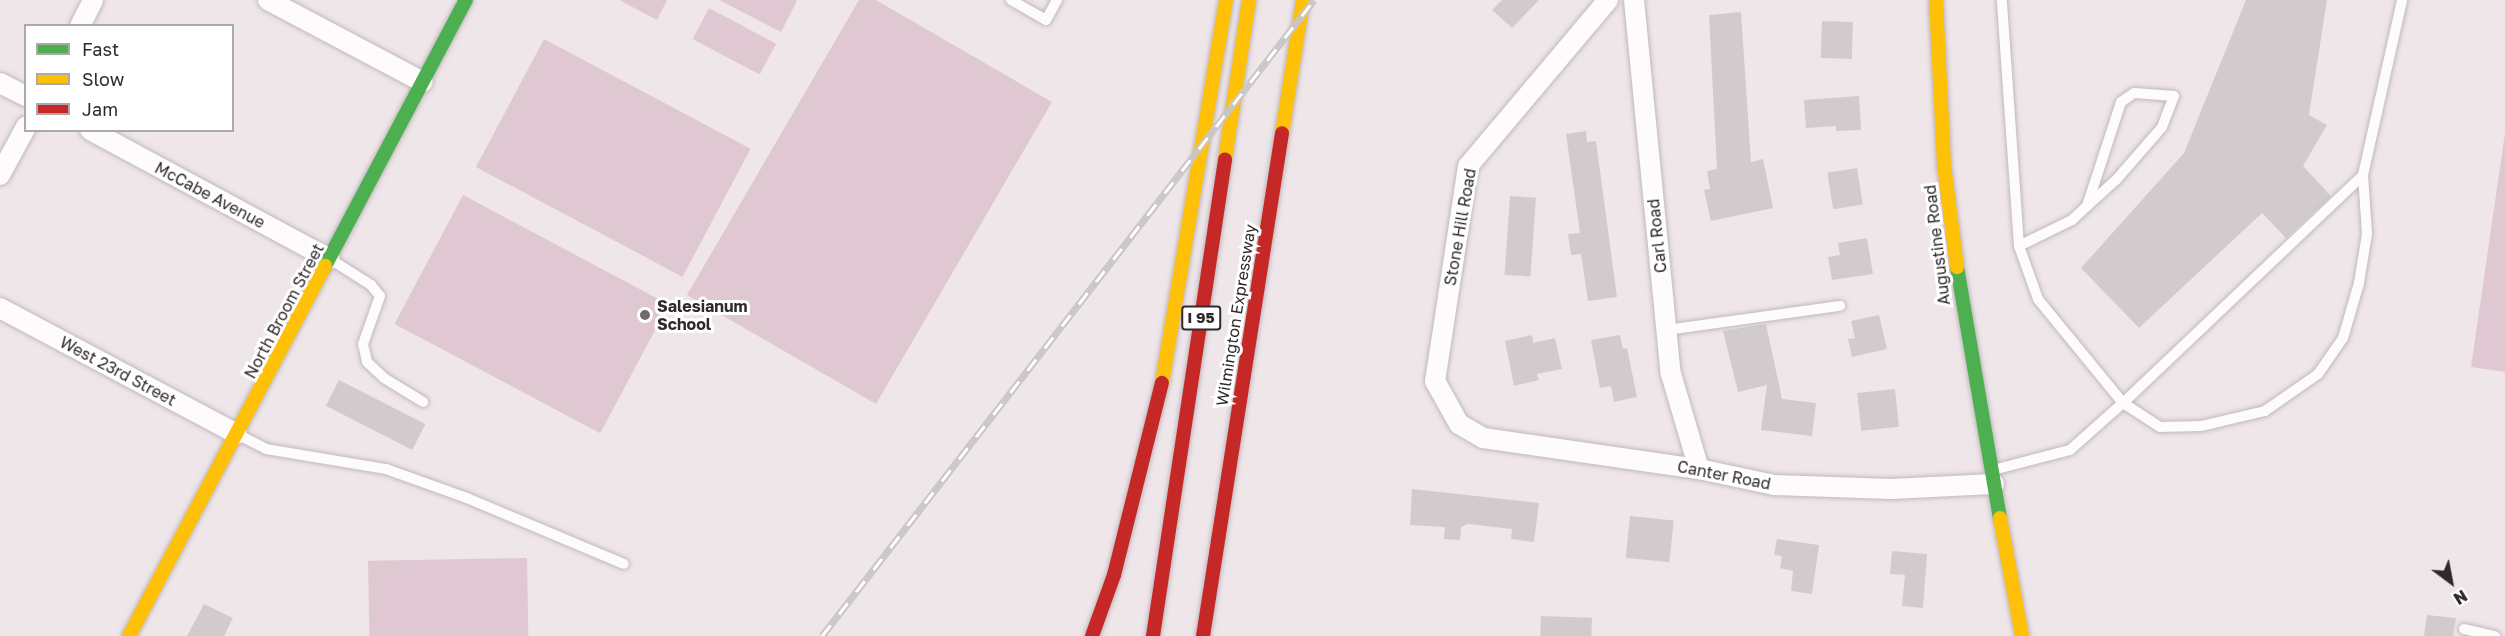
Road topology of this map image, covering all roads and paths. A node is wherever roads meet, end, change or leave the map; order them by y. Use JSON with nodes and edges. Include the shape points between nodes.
{"nodes":[{"id":1,"x":93,"y":0,"type":"edge"},
{"id":2,"x":268,"y":0,"type":"edge"},
{"id":3,"x":466,"y":0,"type":"edge"},
{"id":4,"x":1011,"y":0,"type":"edge"},
{"id":5,"x":1057,"y":0,"type":"edge"},
{"id":6,"x":1226,"y":0,"type":"edge"},
{"id":7,"x":1250,"y":0,"type":"edge"},
{"id":8,"x":1303,"y":0,"type":"edge"},
{"id":9,"x":1608,"y":0,"type":"edge"},
{"id":10,"x":1634,"y":0,"type":"edge"},
{"id":11,"x":1936,"y":0,"type":"edge"},
{"id":12,"x":2002,"y":0,"type":"edge"},
{"id":13,"x":2402,"y":0,"type":"edge"},
{"id":14,"x":81,"y":24,"type":"edge"},
{"id":15,"x":423,"y":82,"type":"junction"},
{"id":16,"x":0,"y":83,"type":"edge"},
{"id":17,"x":24,"y":95,"type":"edge"},
{"id":18,"x":24,"y":131,"type":"edge"},
{"id":19,"x":94,"y":132,"type":"edge"},
{"id":20,"x":0,"y":175,"type":"edge"},
{"id":21,"x":2363,"y":175,"type":"junction"},
{"id":22,"x":2087,"y":206,"type":"junction"},
{"id":23,"x":2019,"y":246,"type":"junction"},
{"id":24,"x":330,"y":259,"type":"junction"},
{"id":25,"x":1840,"y":306,"type":"dead end"},
{"id":26,"x":0,"y":308,"type":"edge"},
{"id":27,"x":1666,"y":330,"type":"junction"},
{"id":28,"x":423,"y":402,"type":"dead end"},
{"id":29,"x":2123,"y":403,"type":"junction"},
{"id":30,"x":1460,"y":424,"type":"joint"},
{"id":31,"x":237,"y":434,"type":"junction"},
{"id":32,"x":1699,"y":469,"type":"junction"},
{"id":33,"x":1992,"y":477,"type":"junction"},
{"id":34,"x":624,"y":564,"type":"dead end"},
{"id":35,"x":1105,"y":604,"type":"junction"},
{"id":36,"x":2464,"y":629,"type":"dead end"},
{"id":37,"x":129,"y":636,"type":"edge"},
{"id":38,"x":1086,"y":636,"type":"edge"},
{"id":39,"x":1092,"y":636,"type":"edge"},
{"id":40,"x":1153,"y":636,"type":"edge"},
{"id":41,"x":1203,"y":636,"type":"edge"},
{"id":42,"x":2022,"y":636,"type":"edge"},
{"id":43,"x":2494,"y":636,"type":"edge"}],
"edges":[{"from":1,"to":14,"type":"street"},
{"from":2,"to":15,"type":"street"},
{"from":3,"to":15,"type":"main road","name":"North Broom Street"},
{"from":4,"to":5,"type":"lane","via":[[1046,20]]},
{"from":6,"to":35,"type":"main road","via":[[1156,418]]},
{"from":7,"to":40,"type":"main road","name":"Wilmington Expressway","number":"I 95"},
{"from":8,"to":41,"type":"main road","name":"Wilmington Expressway"},
{"from":9,"to":30,"type":"street","name":"Stone Hill Road","via":[[1468,166],[1435,381]]},
{"from":10,"to":27,"type":"street","name":"Carl Road"},
{"from":11,"to":33,"type":"main road","name":"Augustine Road","via":[[1937,81],[1948,200],[1964,327]]},
{"from":12,"to":23,"type":"lane"},
{"from":13,"to":21,"type":"lane"},
{"from":15,"to":24,"type":"main road","name":"North Broom Street"},
{"from":16,"to":17,"type":"street"},
{"from":18,"to":20,"type":"street"},
{"from":19,"to":24,"type":"street","name":"McCabe Avenue"},
{"from":21,"to":29,"type":"lane"},
{"from":21,"to":29,"type":"lane","via":[[2367,234],[2359,283],[2343,338],[2318,374],[2265,411],[2201,426],[2160,427]]},
{"from":22,"to":22,"type":"lane","via":[[2116,180],[2162,127],[2174,96],[2134,93],[2121,102]]},
{"from":22,"to":23,"type":"lane","via":[[2072,220]]},
{"from":23,"to":29,"type":"lane","via":[[2038,299]]},
{"from":24,"to":28,"type":"lane","via":[[371,285],[380,297],[363,344],[367,362]]},
{"from":24,"to":31,"type":"main road","name":"North Broom Street"},
{"from":25,"to":27,"type":"lane"},
{"from":26,"to":31,"type":"street","name":"West 23rd Street"},
{"from":27,"to":32,"type":"street","name":"Carl Road","via":[[1671,374]]},
{"from":29,"to":33,"type":"lane","via":[[2070,450]]},
{"from":30,"to":32,"type":"street","name":"Canter Road","via":[[1483,438]]},
{"from":31,"to":34,"type":"lane","via":[[266,449],[386,469],[467,498]]},
{"from":31,"to":37,"type":"main road","name":"North Broom Street"},
{"from":32,"to":33,"type":"street","name":"Canter Road","via":[[1774,485],[1891,489]]},
{"from":33,"to":42,"type":"main road","name":"Augustine Road"},
{"from":35,"to":38,"type":"main road"},
{"from":35,"to":39,"type":"main road"},
{"from":36,"to":43,"type":"lane"}]}
